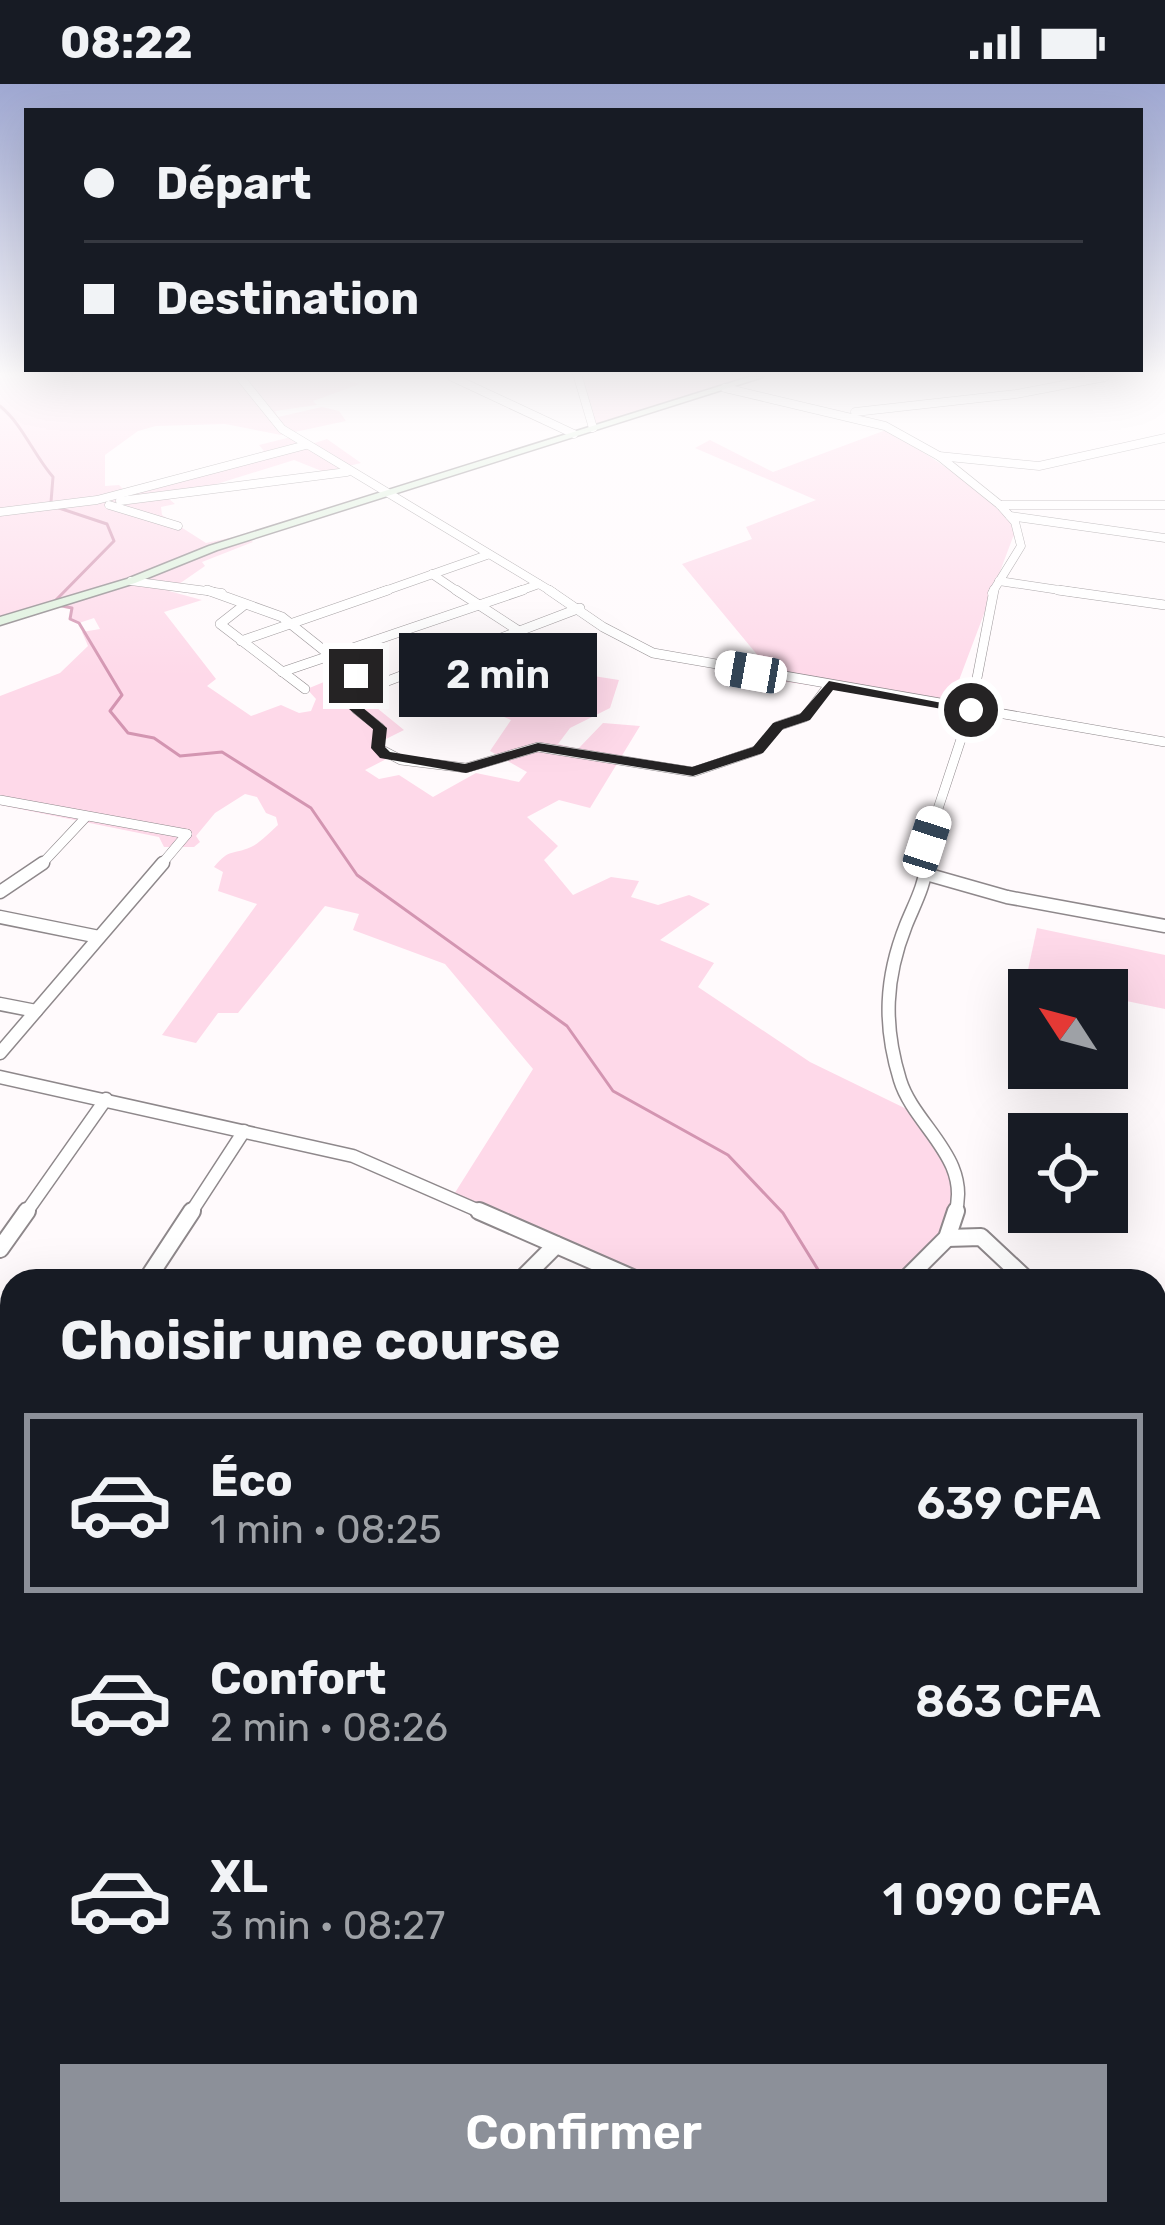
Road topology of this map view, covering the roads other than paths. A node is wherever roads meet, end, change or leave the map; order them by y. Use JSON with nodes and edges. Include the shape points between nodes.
{"nodes":[{"id":1,"x":185,"y":477,"type":"edge"},
{"id":2,"x":312,"y":477,"type":"edge"},
{"id":3,"x":355,"y":477,"type":"edge"},
{"id":4,"x":440,"y":477,"type":"edge"},
{"id":5,"x":964,"y":477,"type":"edge"},
{"id":6,"x":383,"y":495,"type":"junction"},
{"id":7,"x":97,"y":500,"type":"junction"},
{"id":8,"x":1000,"y":505,"type":"junction"},
{"id":9,"x":1165,"y":505,"type":"edge"},
{"id":10,"x":0,"y":512,"type":"edge"},
{"id":11,"x":1010,"y":516,"type":"junction"},
{"id":12,"x":178,"y":526,"type":"dead end"},
{"id":13,"x":1165,"y":538,"type":"edge"},
{"id":14,"x":487,"y":554,"type":"junction"},
{"id":15,"x":432,"y":574,"type":"junction"},
{"id":16,"x":131,"y":581,"type":"junction"},
{"id":17,"x":999,"y":581,"type":"junction"},
{"id":18,"x":539,"y":584,"type":"junction"},
{"id":19,"x":479,"y":605,"type":"junction"},
{"id":20,"x":1165,"y":605,"type":"edge"},
{"id":21,"x":243,"y":606,"type":"junction"},
{"id":22,"x":580,"y":608,"type":"junction"},
{"id":23,"x":0,"y":621,"type":"edge"},
{"id":24,"x":293,"y":624,"type":"junction"},
{"id":25,"x":519,"y":631,"type":"junction"},
{"id":26,"x":241,"y":641,"type":"junction"},
{"id":27,"x":332,"y":653,"type":"junction"},
{"id":28,"x":281,"y":673,"type":"junction"},
{"id":29,"x":829,"y":685,"type":"junction"},
{"id":30,"x":305,"y":688,"type":"dead end"},
{"id":31,"x":356,"y":693,"type":"junction"},
{"id":32,"x":971,"y":710,"type":"junction"},
{"id":33,"x":1165,"y":742,"type":"edge"},
{"id":34,"x":0,"y":800,"type":"edge"},
{"id":35,"x":86,"y":818,"type":"junction"},
{"id":36,"x":926,"y":874,"type":"junction"},
{"id":37,"x":0,"y":892,"type":"edge"},
{"id":38,"x":0,"y":917,"type":"edge"},
{"id":39,"x":1165,"y":926,"type":"edge"},
{"id":40,"x":99,"y":937,"type":"junction"},
{"id":41,"x":0,"y":1004,"type":"edge"},
{"id":42,"x":36,"y":1011,"type":"junction"},
{"id":43,"x":0,"y":1053,"type":"edge"},
{"id":44,"x":0,"y":1077,"type":"edge"},
{"id":45,"x":106,"y":1099,"type":"junction"},
{"id":46,"x":244,"y":1131,"type":"junction"},
{"id":47,"x":947,"y":1238,"type":"junction"},
{"id":48,"x":556,"y":1245,"type":"junction"},
{"id":49,"x":0,"y":1249,"type":"edge"},
{"id":50,"x":154,"y":1269,"type":"edge"},
{"id":51,"x":532,"y":1269,"type":"edge"},
{"id":52,"x":612,"y":1269,"type":"edge"},
{"id":53,"x":916,"y":1269,"type":"edge"},
{"id":54,"x":1013,"y":1269,"type":"edge"}],
"edges":[{"from":1,"to":7,"type":"street"},
{"from":2,"to":7,"type":"street"},
{"from":3,"to":6,"type":"street"},
{"from":4,"to":6,"type":"main road"},
{"from":5,"to":8,"type":"street"},
{"from":6,"to":14,"type":"street"},
{"from":6,"to":16,"type":"main road"},
{"from":7,"to":10,"type":"street"},
{"from":7,"to":12,"type":"street"},
{"from":8,"to":9,"type":"street"},
{"from":8,"to":11,"type":"street"},
{"from":11,"to":13,"type":"street"},
{"from":11,"to":17,"type":"street","via":[[1021,546]]},
{"from":14,"to":15,"type":"street"},
{"from":14,"to":18,"type":"street"},
{"from":15,"to":19,"type":"street"},
{"from":15,"to":24,"type":"street"},
{"from":16,"to":21,"type":"street","via":[[187,584]]},
{"from":16,"to":23,"type":"main road"},
{"from":17,"to":20,"type":"street"},
{"from":17,"to":32,"type":"street"},
{"from":18,"to":19,"type":"street"},
{"from":18,"to":22,"type":"street"},
{"from":19,"to":25,"type":"street"},
{"from":19,"to":27,"type":"street"},
{"from":21,"to":24,"type":"street"},
{"from":21,"to":26,"type":"street","via":[[220,624]]},
{"from":22,"to":25,"type":"street"},
{"from":22,"to":29,"type":"street","via":[[674,659]]},
{"from":24,"to":26,"type":"street"},
{"from":24,"to":27,"type":"street"},
{"from":25,"to":31,"type":"street"},
{"from":26,"to":28,"type":"street"},
{"from":27,"to":28,"type":"street"},
{"from":27,"to":31,"type":"street","via":[[356,676]]},
{"from":28,"to":30,"type":"street"},
{"from":29,"to":31,"type":"street","via":[[805,717],[778,726],[758,750],[693,772],[538,747],[466,768],[401,760],[378,748],[380,728],[356,709]]},
{"from":29,"to":32,"type":"street"},
{"from":32,"to":33,"type":"street"},
{"from":32,"to":36,"type":"street","via":[[927,842]]},
{"from":34,"to":35,"type":"street"},
{"from":35,"to":37,"type":"street","via":[[35,871]]},
{"from":35,"to":40,"type":"street","via":[[187,834]]},
{"from":36,"to":39,"type":"street","via":[[949,874],[1025,902]]},
{"from":36,"to":47,"type":"street","via":[[893,957],[885,1014],[901,1086],[945,1146],[959,1200]]},
{"from":38,"to":40,"type":"street"},
{"from":40,"to":42,"type":"street"},
{"from":41,"to":42,"type":"street"},
{"from":42,"to":43,"type":"street"},
{"from":44,"to":45,"type":"street"},
{"from":45,"to":46,"type":"street"},
{"from":45,"to":49,"type":"street"},
{"from":46,"to":48,"type":"street","via":[[353,1156]]},
{"from":46,"to":50,"type":"street"},
{"from":47,"to":53,"type":"street"},
{"from":47,"to":54,"type":"street","via":[[987,1238]]},
{"from":48,"to":51,"type":"street"},
{"from":48,"to":52,"type":"street"}]}
